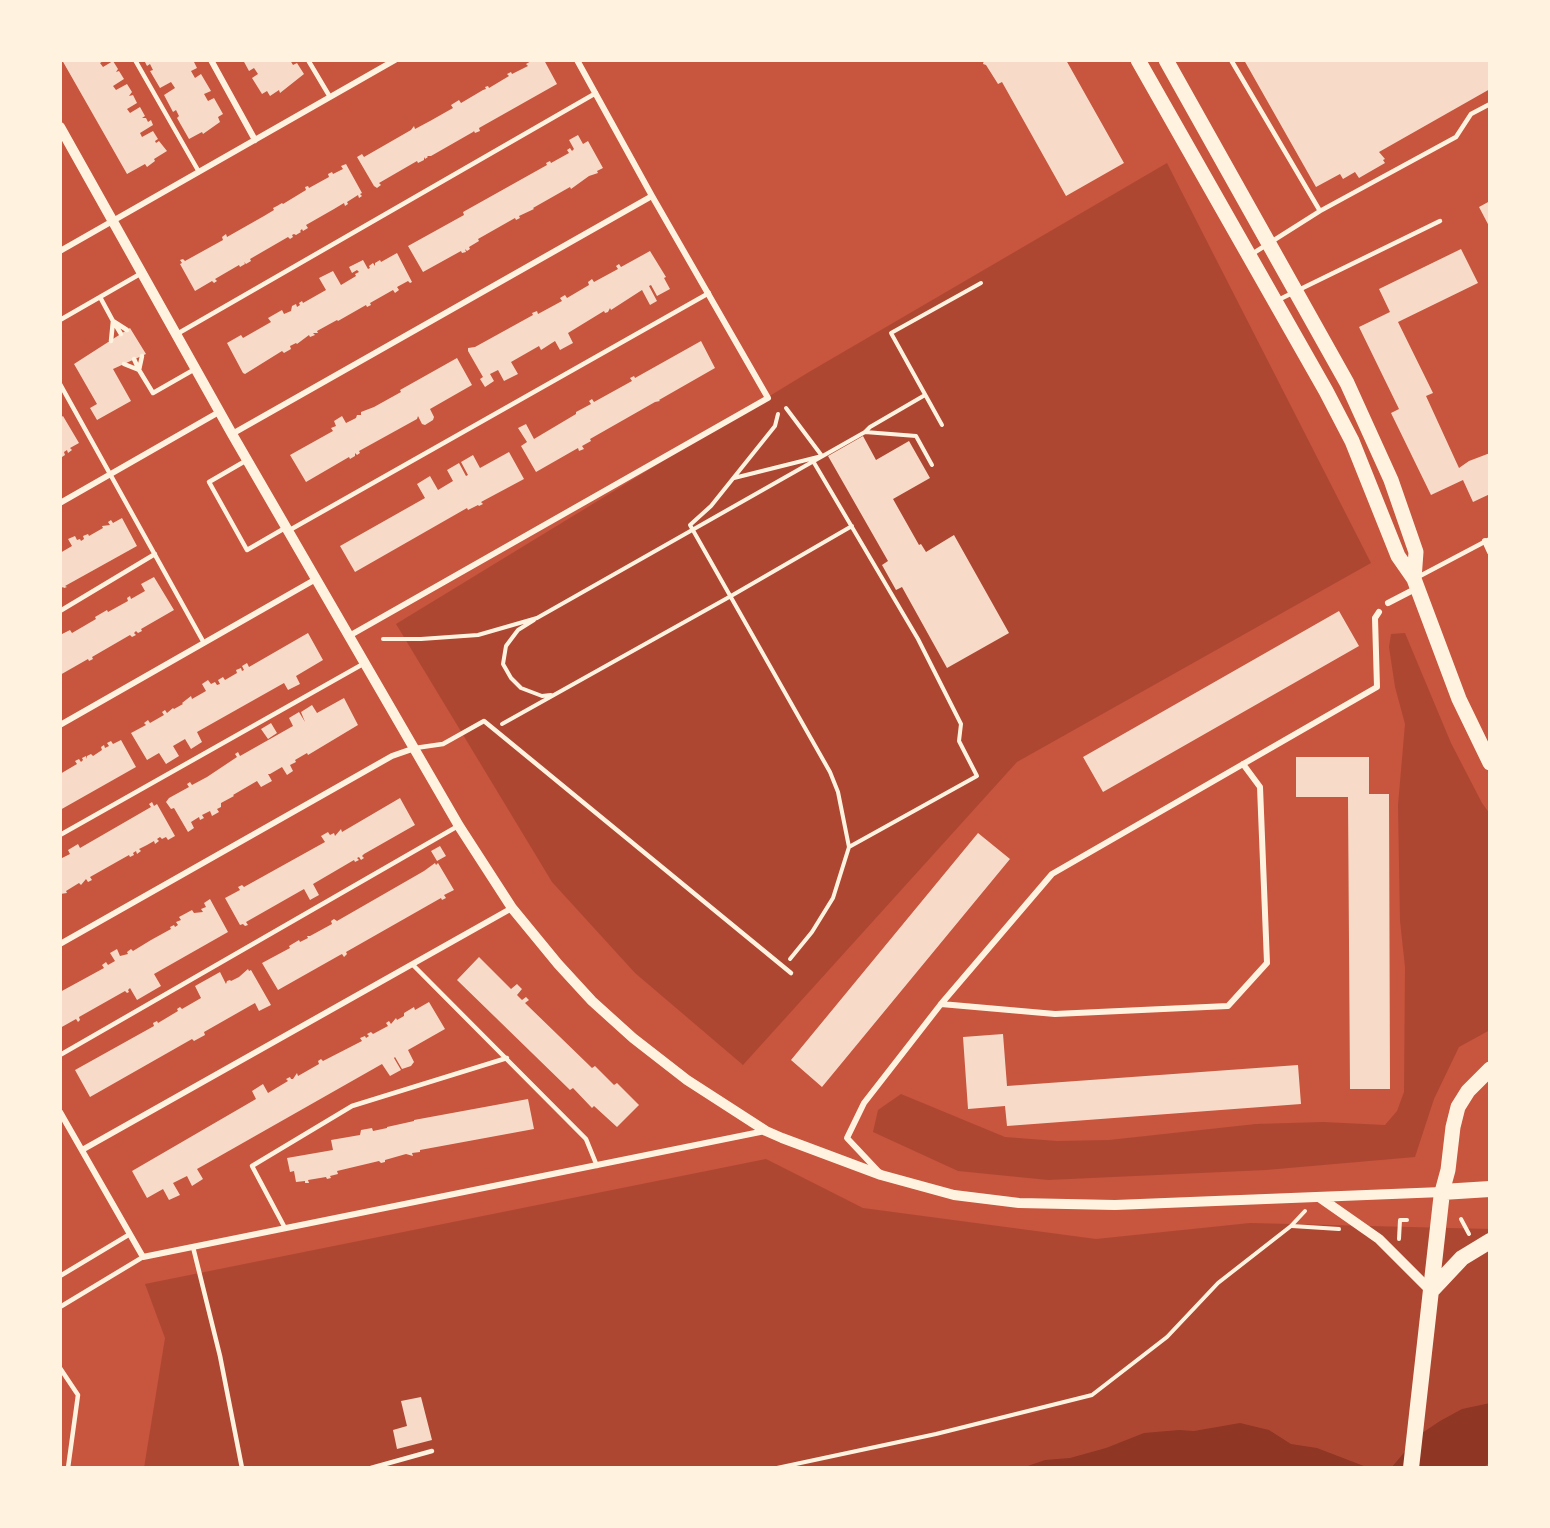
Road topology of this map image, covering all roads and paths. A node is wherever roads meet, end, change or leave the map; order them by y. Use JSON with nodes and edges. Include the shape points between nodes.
{"nodes":[{"id":1,"x":135,"y":60,"type":"edge"},
{"id":2,"x":211,"y":60,"type":"edge"},
{"id":3,"x":308,"y":60,"type":"edge"},
{"id":4,"x":577,"y":60,"type":"edge"},
{"id":5,"x":1138,"y":60,"type":"edge"},
{"id":6,"x":1166,"y":60,"type":"edge"},
{"id":7,"x":1231,"y":60,"type":"edge"},
{"id":8,"x":391,"y":61,"type":"edge"},
{"id":9,"x":596,"y":93,"type":"junction"},
{"id":10,"x":330,"y":97,"type":"junction"},
{"id":11,"x":1490,"y":104,"type":"edge"},
{"id":12,"x":60,"y":127,"type":"edge"},
{"id":13,"x":255,"y":140,"type":"junction"},
{"id":14,"x":199,"y":172,"type":"junction"},
{"id":15,"x":652,"y":196,"type":"junction"},
{"id":16,"x":1320,"y":211,"type":"junction"},
{"id":17,"x":114,"y":221,"type":"junction"},
{"id":18,"x":1440,"y":221,"type":"dead end"},
{"id":19,"x":1270,"y":243,"type":"junction"},
{"id":20,"x":60,"y":252,"type":"edge"},
{"id":21,"x":1248,"y":256,"type":"junction"},
{"id":22,"x":143,"y":272,"type":"junction"},
{"id":23,"x":981,"y":283,"type":"dead end"},
{"id":24,"x":1297,"y":291,"type":"junction"},
{"id":25,"x":709,"y":293,"type":"junction"},
{"id":26,"x":100,"y":297,"type":"junction"},
{"id":27,"x":1274,"y":302,"type":"junction"},
{"id":28,"x":60,"y":320,"type":"edge"},
{"id":29,"x":114,"y":321,"type":"junction"},
{"id":30,"x":127,"y":330,"type":"dead end"},
{"id":31,"x":121,"y":334,"type":"dead end"},
{"id":32,"x":177,"y":334,"type":"junction"},
{"id":33,"x":111,"y":341,"type":"dead end"},
{"id":34,"x":142,"y":356,"type":"dead end"},
{"id":35,"x":134,"y":359,"type":"dead end"},
{"id":36,"x":124,"y":364,"type":"dead end"},
{"id":37,"x":196,"y":369,"type":"junction"},
{"id":38,"x":139,"y":370,"type":"junction"},
{"id":39,"x":60,"y":384,"type":"edge"},
{"id":40,"x":62,"y":390,"type":"edge"},
{"id":41,"x":925,"y":395,"type":"junction"},
{"id":42,"x":786,"y":408,"type":"dead end"},
{"id":43,"x":219,"y":412,"type":"junction"},
{"id":44,"x":778,"y":414,"type":"dead end"},
{"id":45,"x":942,"y":425,"type":"dead end"},
{"id":46,"x":865,"y":432,"type":"junction"},
{"id":47,"x":232,"y":434,"type":"junction"},
{"id":48,"x":822,"y":456,"type":"junction"},
{"id":49,"x":248,"y":460,"type":"junction"},
{"id":50,"x":813,"y":461,"type":"junction"},
{"id":51,"x":932,"y":465,"type":"dead end"},
{"id":52,"x":111,"y":474,"type":"junction"},
{"id":53,"x":733,"y":478,"type":"junction"},
{"id":54,"x":60,"y":503,"type":"edge"},
{"id":55,"x":852,"y":526,"type":"junction"},
{"id":56,"x":287,"y":529,"type":"junction"},
{"id":57,"x":693,"y":529,"type":"junction"},
{"id":58,"x":1487,"y":540,"type":"edge"},
{"id":59,"x":1490,"y":552,"type":"edge"},
{"id":60,"x":155,"y":554,"type":"junction"},
{"id":61,"x":316,"y":579,"type":"junction"},
{"id":62,"x":1416,"y":583,"type":"junction"},
{"id":63,"x":731,"y":596,"type":"junction"},
{"id":64,"x":1388,"y":603,"type":"dead end"},
{"id":65,"x":60,"y":611,"type":"edge"},
{"id":66,"x":1379,"y":612,"type":"dead end"},
{"id":67,"x":537,"y":618,"type":"junction"},
{"id":68,"x":349,"y":636,"type":"junction"},
{"id":69,"x":383,"y":639,"type":"dead end"},
{"id":70,"x":204,"y":643,"type":"junction"},
{"id":71,"x":365,"y":662,"type":"junction"},
{"id":72,"x":553,"y":695,"type":"junction"},
{"id":73,"x":60,"y":725,"type":"edge"},
{"id":74,"x":494,"y":728,"type":"junction"},
{"id":75,"x":415,"y":748,"type":"junction"},
{"id":76,"x":1490,"y":763,"type":"edge"},
{"id":77,"x":1243,"y":764,"type":"junction"},
{"id":78,"x":459,"y":826,"type":"junction"},
{"id":79,"x":60,"y":836,"type":"edge"},
{"id":80,"x":849,"y":847,"type":"junction"},
{"id":81,"x":512,"y":908,"type":"junction"},
{"id":82,"x":60,"y":944,"type":"edge"},
{"id":83,"x":413,"y":965,"type":"junction"},
{"id":84,"x":783,"y":967,"type":"junction"},
{"id":85,"x":790,"y":973,"type":"dead end"},
{"id":86,"x":941,"y":1004,"type":"junction"},
{"id":87,"x":60,"y":1056,"type":"edge"},
{"id":88,"x":507,"y":1058,"type":"junction"},
{"id":89,"x":1490,"y":1070,"type":"edge"},
{"id":90,"x":60,"y":1112,"type":"edge"},
{"id":91,"x":766,"y":1131,"type":"junction"},
{"id":92,"x":82,"y":1150,"type":"junction"},
{"id":93,"x":597,"y":1166,"type":"junction"},
{"id":94,"x":881,"y":1175,"type":"junction"},
{"id":95,"x":1490,"y":1189,"type":"edge"},
{"id":96,"x":1442,"y":1192,"type":"junction"},
{"id":97,"x":1319,"y":1197,"type":"junction"},
{"id":98,"x":1462,"y":1214,"type":"dead end"},
{"id":99,"x":1407,"y":1220,"type":"dead end"},
{"id":100,"x":285,"y":1228,"type":"junction"},
{"id":101,"x":1346,"y":1230,"type":"dead end"},
{"id":102,"x":130,"y":1234,"type":"junction"},
{"id":103,"x":1471,"y":1238,"type":"dead end"},
{"id":104,"x":1398,"y":1240,"type":"dead end"},
{"id":105,"x":1490,"y":1241,"type":"edge"},
{"id":106,"x":193,"y":1247,"type":"junction"},
{"id":107,"x":143,"y":1257,"type":"junction"},
{"id":108,"x":60,"y":1276,"type":"edge"},
{"id":109,"x":1431,"y":1291,"type":"junction"},
{"id":110,"x":60,"y":1307,"type":"edge"},
{"id":111,"x":60,"y":1368,"type":"edge"},
{"id":112,"x":432,"y":1451,"type":"dead end"},
{"id":113,"x":68,"y":1468,"type":"edge"},
{"id":114,"x":242,"y":1468,"type":"edge"},
{"id":115,"x":371,"y":1468,"type":"edge"},
{"id":116,"x":777,"y":1468,"type":"edge"},
{"id":117,"x":1411,"y":1468,"type":"edge"}],
"edges":[{"from":1,"to":14,"type":"lane"},
{"from":2,"to":13,"type":"street"},
{"from":3,"to":10,"type":"lane"},
{"from":4,"to":9,"type":"street"},
{"from":5,"to":21,"type":"main road"},
{"from":6,"to":19,"type":"main road"},
{"from":7,"to":16,"type":"lane"},
{"from":8,"to":10,"type":"street"},
{"from":9,"to":15,"type":"street"},
{"from":9,"to":32,"type":"lane"},
{"from":10,"to":13,"type":"street"},
{"from":11,"to":16,"type":"lane","via":[[1471,114],[1456,137]]},
{"from":12,"to":17,"type":"street"},
{"from":13,"to":14,"type":"street"},
{"from":14,"to":17,"type":"street"},
{"from":15,"to":25,"type":"street"},
{"from":15,"to":47,"type":"street"},
{"from":16,"to":19,"type":"lane"},
{"from":17,"to":20,"type":"street"},
{"from":17,"to":22,"type":"street"},
{"from":18,"to":24,"type":"lane"},
{"from":19,"to":21,"type":"lane"},
{"from":19,"to":24,"type":"main road"},
{"from":21,"to":27,"type":"main road"},
{"from":22,"to":26,"type":"lane"},
{"from":22,"to":32,"type":"street"},
{"from":23,"to":41,"type":"path","via":[[891,333]]},
{"from":24,"to":27,"type":"lane"},
{"from":24,"to":62,"type":"main road","via":[[1347,383],[1391,480],[1416,552]]},
{"from":25,"to":56,"type":"lane"},
{"from":25,"to":68,"type":"street","via":[[768,398]]},
{"from":26,"to":28,"type":"lane"},
{"from":26,"to":29,"type":"lane"},
{"from":27,"to":62,"type":"main road","via":[[1352,441],[1398,556]]},
{"from":29,"to":30,"type":"lane"},
{"from":29,"to":31,"type":"lane"},
{"from":29,"to":33,"type":"lane"},
{"from":32,"to":37,"type":"street"},
{"from":34,"to":38,"type":"lane"},
{"from":35,"to":38,"type":"lane"},
{"from":36,"to":38,"type":"lane"},
{"from":37,"to":38,"type":"lane","via":[[153,393]]},
{"from":37,"to":43,"type":"street"},
{"from":39,"to":40,"type":"lane"},
{"from":40,"to":52,"type":"lane"},
{"from":41,"to":45,"type":"path"},
{"from":41,"to":46,"type":"path"},
{"from":42,"to":48,"type":"path"},
{"from":43,"to":47,"type":"street"},
{"from":43,"to":52,"type":"street"},
{"from":44,"to":53,"type":"path","via":[[775,426]]},
{"from":46,"to":48,"type":"path"},
{"from":46,"to":51,"type":"path","via":[[916,436]]},
{"from":47,"to":49,"type":"street"},
{"from":48,"to":50,"type":"path"},
{"from":48,"to":53,"type":"path"},
{"from":49,"to":56,"type":"street"},
{"from":49,"to":56,"type":"lane","via":[[209,483],[247,550]]},
{"from":50,"to":55,"type":"path"},
{"from":50,"to":57,"type":"path"},
{"from":52,"to":54,"type":"street"},
{"from":52,"to":60,"type":"lane"},
{"from":53,"to":57,"type":"path","via":[[690,525]]},
{"from":55,"to":63,"type":"path"},
{"from":55,"to":80,"type":"path","via":[[961,724],[959,741],[977,776]]},
{"from":56,"to":61,"type":"street"},
{"from":57,"to":63,"type":"path"},
{"from":57,"to":67,"type":"path"},
{"from":58,"to":59,"type":"street"},
{"from":58,"to":62,"type":"lane"},
{"from":60,"to":65,"type":"lane"},
{"from":60,"to":70,"type":"lane"},
{"from":61,"to":68,"type":"street"},
{"from":61,"to":70,"type":"street"},
{"from":62,"to":64,"type":"street"},
{"from":62,"to":76,"type":"main road","via":[[1459,699]]},
{"from":63,"to":72,"type":"path"},
{"from":63,"to":80,"type":"path","via":[[830,772]]},
{"from":66,"to":77,"type":"street","via":[[1377,687]]},
{"from":67,"to":69,"type":"path","via":[[478,635]]},
{"from":67,"to":72,"type":"path","via":[[518,630],[506,646],[503,664],[521,688],[542,696]]},
{"from":68,"to":71,"type":"street"},
{"from":70,"to":73,"type":"street"},
{"from":71,"to":75,"type":"street"},
{"from":71,"to":79,"type":"lane"},
{"from":72,"to":74,"type":"path"},
{"from":74,"to":75,"type":"lane","via":[[484,721],[443,744]]},
{"from":74,"to":84,"type":"lane"},
{"from":75,"to":78,"type":"street"},
{"from":75,"to":82,"type":"street","via":[[392,756]]},
{"from":77,"to":86,"type":"street","via":[[1052,874]]},
{"from":77,"to":86,"type":"street","via":[[1260,787],[1267,963],[1228,1006],[1054,1014]]},
{"from":78,"to":81,"type":"street"},
{"from":78,"to":87,"type":"lane"},
{"from":80,"to":84,"type":"path","via":[[833,898]]},
{"from":81,"to":83,"type":"street"},
{"from":81,"to":91,"type":"street","via":[[592,1001],[633,1038],[687,1080]]},
{"from":83,"to":88,"type":"lane"},
{"from":83,"to":92,"type":"street"},
{"from":84,"to":85,"type":"lane"},
{"from":86,"to":94,"type":"street","via":[[864,1103],[847,1138]]},
{"from":88,"to":93,"type":"lane","via":[[586,1139]]},
{"from":88,"to":100,"type":"lane","via":[[352,1106],[252,1166]]},
{"from":89,"to":96,"type":"main road","via":[[1458,1107]]},
{"from":90,"to":92,"type":"street"},
{"from":91,"to":93,"type":"street"},
{"from":91,"to":94,"type":"street"},
{"from":92,"to":102,"type":"street"},
{"from":93,"to":100,"type":"street"},
{"from":94,"to":97,"type":"street","via":[[954,1195],[1019,1203],[1115,1205]]},
{"from":95,"to":96,"type":"highway"},
{"from":96,"to":97,"type":"street"},
{"from":96,"to":109,"type":"highway"},
{"from":97,"to":109,"type":"street","via":[[1379,1239]]},
{"from":98,"to":103,"type":"path"},
{"from":99,"to":104,"type":"path","via":[[1400,1220]]},
{"from":100,"to":106,"type":"street"},
{"from":101,"to":116,"type":"path","via":[[1292,1226],[1218,1283],[1167,1337],[1092,1395]]},
{"from":102,"to":107,"type":"street"},
{"from":102,"to":108,"type":"lane"},
{"from":105,"to":109,"type":"highway","via":[[1462,1258]]},
{"from":106,"to":107,"type":"street"},
{"from":106,"to":114,"type":"lane"},
{"from":107,"to":110,"type":"lane"},
{"from":109,"to":117,"type":"highway"},
{"from":111,"to":113,"type":"lane","via":[[78,1395]]},
{"from":112,"to":115,"type":"lane"}]}
